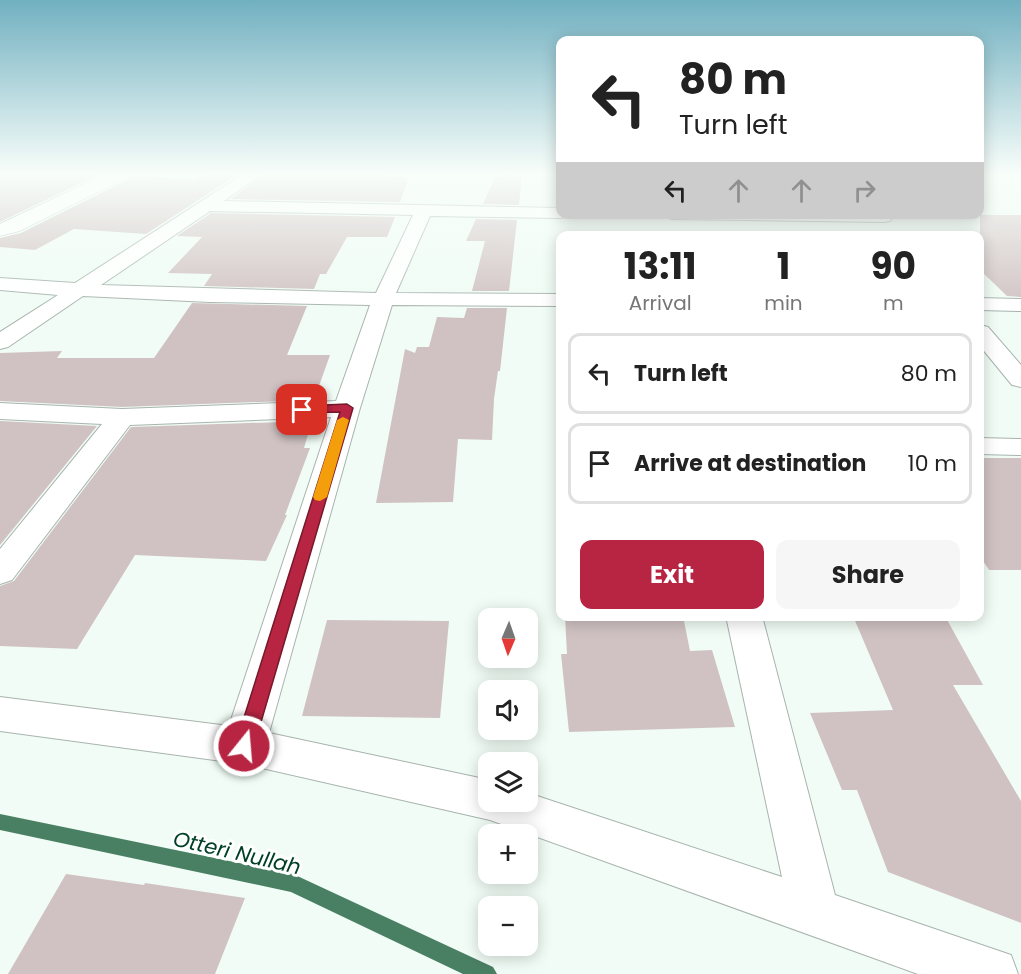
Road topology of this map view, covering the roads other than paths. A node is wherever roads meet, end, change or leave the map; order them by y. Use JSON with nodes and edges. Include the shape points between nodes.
{"nodes":[{"id":1,"x":30,"y":218,"type":"edge"},
{"id":2,"x":187,"y":218,"type":"edge"},
{"id":3,"x":420,"y":218,"type":"edge"},
{"id":4,"x":0,"y":230,"type":"edge"},
{"id":5,"x":0,"y":284,"type":"edge"},
{"id":6,"x":79,"y":291,"type":"junction"},
{"id":7,"x":383,"y":299,"type":"junction"},
{"id":8,"x":556,"y":300,"type":"edge"},
{"id":9,"x":984,"y":304,"type":"edge"},
{"id":10,"x":1021,"y":305,"type":"edge"},
{"id":11,"x":984,"y":337,"type":"edge"},
{"id":12,"x":0,"y":342,"type":"edge"},
{"id":13,"x":1021,"y":380,"type":"edge"},
{"id":14,"x":347,"y":408,"type":"junction"},
{"id":15,"x":0,"y":411,"type":"edge"},
{"id":16,"x":122,"y":417,"type":"junction"},
{"id":17,"x":984,"y":446,"type":"edge"},
{"id":18,"x":1021,"y":447,"type":"edge"},
{"id":19,"x":0,"y":572,"type":"edge"},
{"id":20,"x":745,"y":621,"type":"edge"},
{"id":21,"x":0,"y":714,"type":"edge"},
{"id":22,"x":244,"y":746,"type":"junction"},
{"id":23,"x":478,"y":797,"type":"edge"},
{"id":24,"x":526,"y":812,"type":"edge"},
{"id":25,"x":814,"y":912,"type":"junction"},
{"id":26,"x":992,"y":974,"type":"edge"}],
"edges":[{"from":1,"to":4,"type":"main road"},
{"from":2,"to":6,"type":"street"},
{"from":3,"to":7,"type":"street"},
{"from":5,"to":6,"type":"street"},
{"from":6,"to":7,"type":"street"},
{"from":6,"to":12,"type":"street"},
{"from":7,"to":8,"type":"street"},
{"from":7,"to":14,"type":"street"},
{"from":9,"to":10,"type":"street"},
{"from":11,"to":13,"type":"street"},
{"from":14,"to":16,"type":"street"},
{"from":14,"to":22,"type":"street"},
{"from":15,"to":16,"type":"street"},
{"from":16,"to":19,"type":"street"},
{"from":17,"to":18,"type":"street"},
{"from":20,"to":25,"type":"street"},
{"from":21,"to":22,"type":"street"},
{"from":22,"to":23,"type":"street"},
{"from":24,"to":25,"type":"street"},
{"from":25,"to":26,"type":"street"}]}
